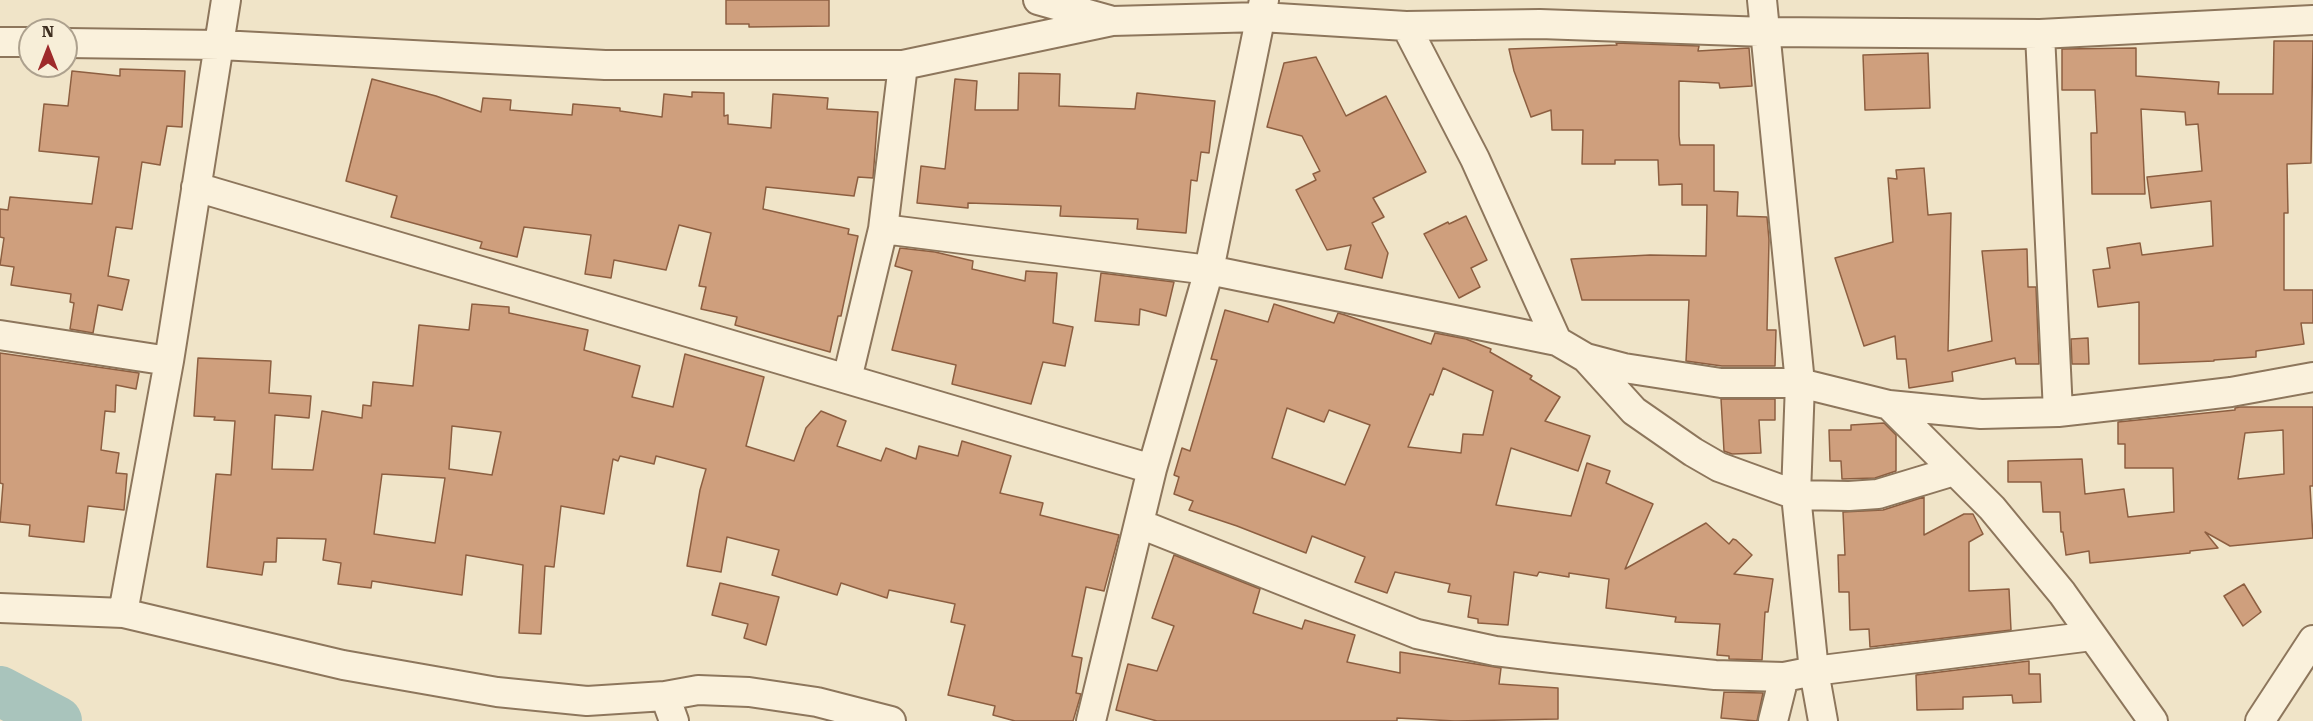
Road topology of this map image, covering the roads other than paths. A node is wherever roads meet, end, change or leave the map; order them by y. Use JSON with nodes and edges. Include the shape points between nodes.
{"nodes":[{"id":1,"x":226,"y":0,"type":"edge"},
{"id":2,"x":1038,"y":0,"type":"edge"},
{"id":3,"x":1762,"y":0,"type":"edge"},
{"id":4,"x":1263,"y":8,"type":"edge"},
{"id":5,"x":1539,"y":12,"type":"edge"},
{"id":6,"x":2313,"y":20,"type":"edge"},
{"id":7,"x":1112,"y":21,"type":"junction"},
{"id":8,"x":1406,"y":26,"type":"junction"},
{"id":9,"x":1766,"y":32,"type":"junction"},
{"id":10,"x":2040,"y":34,"type":"junction"},
{"id":11,"x":0,"y":42,"type":"edge"},
{"id":12,"x":18,"y":42,"type":"edge"},
{"id":13,"x":78,"y":43,"type":"edge"},
{"id":14,"x":220,"y":45,"type":"junction"},
{"id":15,"x":903,"y":65,"type":"junction"},
{"id":16,"x":196,"y":187,"type":"junction"},
{"id":17,"x":883,"y":229,"type":"junction"},
{"id":18,"x":1209,"y":270,"type":"junction"},
{"id":19,"x":0,"y":335,"type":"edge"},
{"id":20,"x":1557,"y":341,"type":"junction"},
{"id":21,"x":1586,"y":358,"type":"junction"},
{"id":22,"x":169,"y":361,"type":"junction"},
{"id":23,"x":2313,"y":377,"type":"edge"},
{"id":24,"x":847,"y":379,"type":"junction"},
{"id":25,"x":1800,"y":383,"type":"junction"},
{"id":26,"x":1888,"y":405,"type":"junction"},
{"id":27,"x":2058,"y":412,"type":"junction"},
{"id":28,"x":1152,"y":469,"type":"junction"},
{"id":29,"x":1954,"y":471,"type":"junction"},
{"id":30,"x":1796,"y":495,"type":"junction"},
{"id":31,"x":1140,"y":524,"type":"junction"},
{"id":32,"x":0,"y":608,"type":"edge"},
{"id":33,"x":123,"y":613,"type":"junction"},
{"id":34,"x":2092,"y":636,"type":"junction"},
{"id":35,"x":2313,"y":640,"type":"edge"},
{"id":36,"x":1814,"y":671,"type":"junction"},
{"id":37,"x":1784,"y":677,"type":"junction"},
{"id":38,"x":669,"y":709,"type":"edge"},
{"id":39,"x":891,"y":721,"type":"edge"},
{"id":40,"x":1090,"y":721,"type":"edge"},
{"id":41,"x":1773,"y":721,"type":"edge"},
{"id":42,"x":1823,"y":721,"type":"edge"},
{"id":43,"x":2153,"y":721,"type":"edge"},
{"id":44,"x":2260,"y":721,"type":"edge"}],
"edges":[{"from":1,"to":14,"type":"street"},
{"from":2,"to":7,"type":"street"},
{"from":3,"to":9,"type":"street"},
{"from":4,"to":7,"type":"street"},
{"from":4,"to":8,"type":"street"},
{"from":4,"to":18,"type":"street"},
{"from":5,"to":8,"type":"street"},
{"from":5,"to":9,"type":"street"},
{"from":6,"to":10,"type":"street"},
{"from":7,"to":15,"type":"street"},
{"from":8,"to":20,"type":"street","via":[[1475,159]]},
{"from":9,"to":10,"type":"street"},
{"from":9,"to":25,"type":"street"},
{"from":10,"to":27,"type":"street"},
{"from":11,"to":12,"type":"street"},
{"from":13,"to":14,"type":"street"},
{"from":14,"to":15,"type":"street","via":[[605,65]]},
{"from":14,"to":16,"type":"street"},
{"from":15,"to":17,"type":"street"},
{"from":16,"to":22,"type":"street"},
{"from":16,"to":24,"type":"street"},
{"from":17,"to":18,"type":"street"},
{"from":17,"to":24,"type":"street"},
{"from":18,"to":20,"type":"street"},
{"from":18,"to":28,"type":"street"},
{"from":19,"to":22,"type":"street"},
{"from":20,"to":21,"type":"street"},
{"from":21,"to":25,"type":"street","via":[[1721,383]]},
{"from":21,"to":30,"type":"street","via":[[1634,411],[1693,452],[1719,467]]},
{"from":22,"to":33,"type":"street"},
{"from":23,"to":27,"type":"street","via":[[2231,392]]},
{"from":24,"to":28,"type":"street"},
{"from":25,"to":26,"type":"street"},
{"from":25,"to":30,"type":"street"},
{"from":26,"to":27,"type":"street","via":[[1981,414]]},
{"from":26,"to":29,"type":"street"},
{"from":28,"to":31,"type":"street"},
{"from":29,"to":30,"type":"street","via":[[1878,494]]},
{"from":29,"to":34,"type":"street","via":[[1992,508]]},
{"from":30,"to":36,"type":"street"},
{"from":31,"to":37,"type":"street","via":[[1417,634],[1495,651],[1552,658],[1715,675]]},
{"from":31,"to":40,"type":"street"},
{"from":32,"to":33,"type":"street"},
{"from":33,"to":38,"type":"street","via":[[343,665],[497,692]]},
{"from":34,"to":36,"type":"street"},
{"from":34,"to":43,"type":"street"},
{"from":35,"to":44,"type":"street"},
{"from":36,"to":37,"type":"street"},
{"from":36,"to":42,"type":"street"},
{"from":37,"to":41,"type":"street"},
{"from":38,"to":39,"type":"street","via":[[698,690],[749,692],[817,702]]}]}
